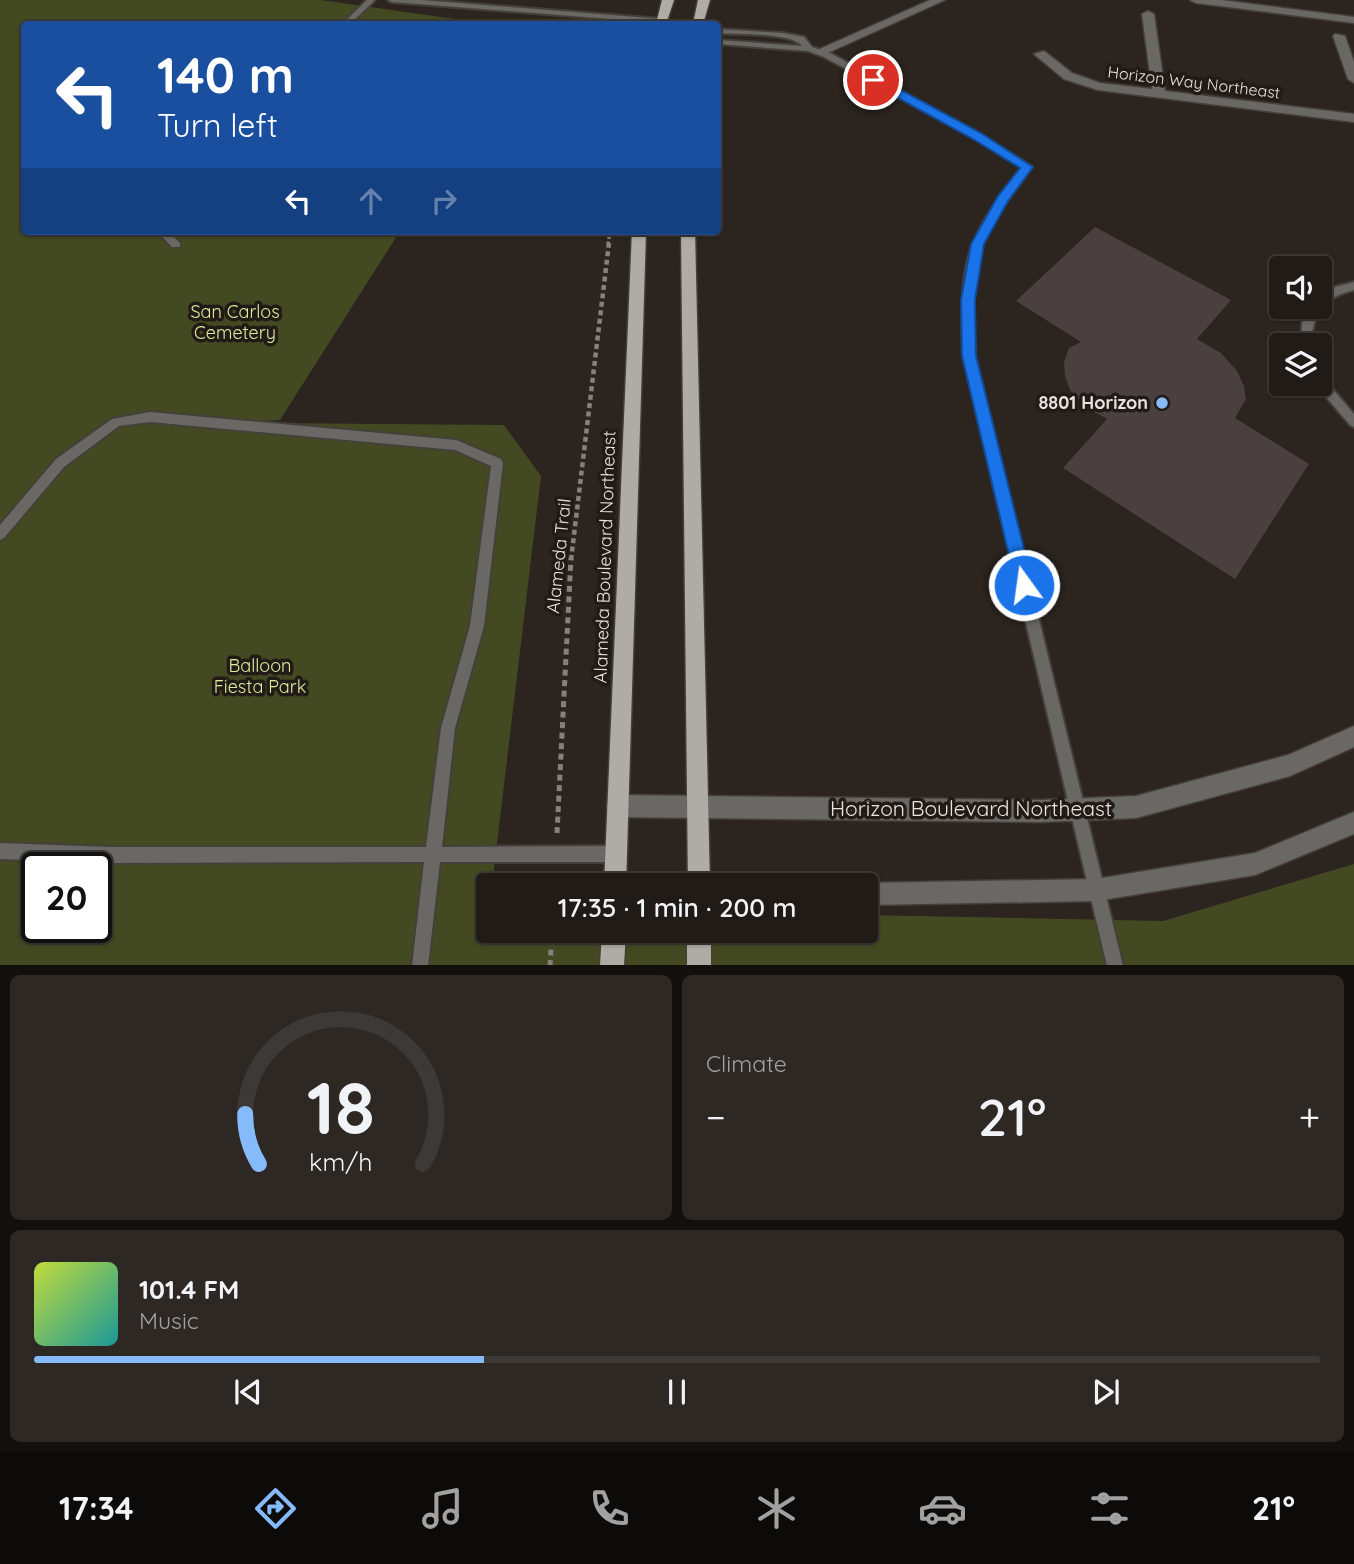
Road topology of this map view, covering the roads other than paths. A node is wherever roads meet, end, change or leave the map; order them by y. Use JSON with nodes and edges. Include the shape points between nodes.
{"nodes":[{"id":1,"x":370,"y":0,"type":"edge"},
{"id":2,"x":392,"y":0,"type":"edge"},
{"id":3,"x":668,"y":0,"type":"edge"},
{"id":4,"x":704,"y":0,"type":"edge"},
{"id":5,"x":939,"y":0,"type":"edge"},
{"id":6,"x":1196,"y":0,"type":"edge"},
{"id":7,"x":1148,"y":14,"type":"dead end"},
{"id":8,"x":1354,"y":20,"type":"edge"},
{"id":9,"x":348,"y":21,"type":"edge"},
{"id":10,"x":640,"y":21,"type":"edge"},
{"id":11,"x":664,"y":21,"type":"edge"},
{"id":12,"x":699,"y":21,"type":"edge"},
{"id":13,"x":721,"y":31,"type":"edge"},
{"id":14,"x":1339,"y":36,"type":"dead end"},
{"id":15,"x":721,"y":42,"type":"edge"},
{"id":16,"x":814,"y":50,"type":"junction"},
{"id":17,"x":1040,"y":54,"type":"dead end"},
{"id":18,"x":1354,"y":79,"type":"edge"},
{"id":19,"x":1159,"y":94,"type":"junction"},
{"id":20,"x":1354,"y":118,"type":"edge"},
{"id":21,"x":166,"y":235,"type":"edge"},
{"id":22,"x":639,"y":235,"type":"edge"},
{"id":23,"x":688,"y":235,"type":"edge"},
{"id":24,"x":176,"y":245,"type":"dead end"},
{"id":25,"x":1354,"y":286,"type":"edge"},
{"id":26,"x":1332,"y":293,"type":"edge"},
{"id":27,"x":1332,"y":396,"type":"edge"},
{"id":28,"x":1354,"y":422,"type":"edge"},
{"id":29,"x":0,"y":534,"type":"edge"},
{"id":30,"x":1354,"y":736,"type":"edge"},
{"id":31,"x":618,"y":806,"type":"junction"},
{"id":32,"x":697,"y":807,"type":"junction"},
{"id":33,"x":1077,"y":811,"type":"junction"},
{"id":34,"x":1354,"y":822,"type":"edge"},
{"id":35,"x":0,"y":852,"type":"edge"},
{"id":36,"x":617,"y":854,"type":"junction"},
{"id":37,"x":435,"y":856,"type":"junction"},
{"id":38,"x":616,"y":873,"type":"edge"},
{"id":39,"x":699,"y":873,"type":"edge"},
{"id":40,"x":1096,"y":890,"type":"junction"},
{"id":41,"x":878,"y":894,"type":"edge"},
{"id":42,"x":613,"y":943,"type":"edge"},
{"id":43,"x":699,"y":943,"type":"edge"},
{"id":44,"x":420,"y":965,"type":"edge"},
{"id":45,"x":612,"y":965,"type":"edge"},
{"id":46,"x":699,"y":965,"type":"edge"},
{"id":47,"x":1115,"y":965,"type":"edge"}],
"edges":[{"from":1,"to":9,"type":"lane"},
{"from":2,"to":10,"type":"lane"},
{"from":3,"to":11,"type":"main road"},
{"from":4,"to":12,"type":"main road"},
{"from":5,"to":16,"type":"street"},
{"from":6,"to":8,"type":"street"},
{"from":7,"to":19,"type":"street"},
{"from":13,"to":16,"type":"lane","via":[[783,35],[801,39]]},
{"from":14,"to":18,"type":"street"},
{"from":15,"to":16,"type":"lane"},
{"from":16,"to":33,"type":"lane","via":[[1027,167],[978,244],[968,300],[969,356]]},
{"from":17,"to":19,"type":"street","name":"Horizon Way Northeast","via":[[1077,81]]},
{"from":19,"to":20,"type":"street","name":"Horizon Way Northeast"},
{"from":21,"to":24,"type":"lane"},
{"from":22,"to":31,"type":"main road","name":"Alameda Boulevard Northeast"},
{"from":23,"to":32,"type":"main road"},
{"from":25,"to":26,"type":"lane"},
{"from":27,"to":28,"type":"lane"},
{"from":29,"to":37,"type":"lane","via":[[60,463],[116,422],[150,417],[457,445],[497,463],[477,626],[448,728]]},
{"from":30,"to":33,"type":"street","name":"Horizon Boulevard Northeast","via":[[1290,765],[1209,788],[1136,807]]},
{"from":31,"to":32,"type":"street","name":"Horizon Boulevard Northeast"},
{"from":31,"to":36,"type":"main road","name":"Alameda Boulevard Northeast"},
{"from":32,"to":33,"type":"street","name":"Horizon Boulevard Northeast"},
{"from":32,"to":39,"type":"main road"},
{"from":33,"to":40,"type":"lane"},
{"from":34,"to":40,"type":"street","via":[[1255,864]]},
{"from":35,"to":37,"type":"lane"},
{"from":36,"to":37,"type":"lane"},
{"from":36,"to":38,"type":"main road","name":"Alameda Boulevard Northeast"},
{"from":37,"to":44,"type":"lane"},
{"from":40,"to":41,"type":"street"},
{"from":40,"to":47,"type":"lane"},
{"from":42,"to":45,"type":"main road"},
{"from":43,"to":46,"type":"main road"}]}
